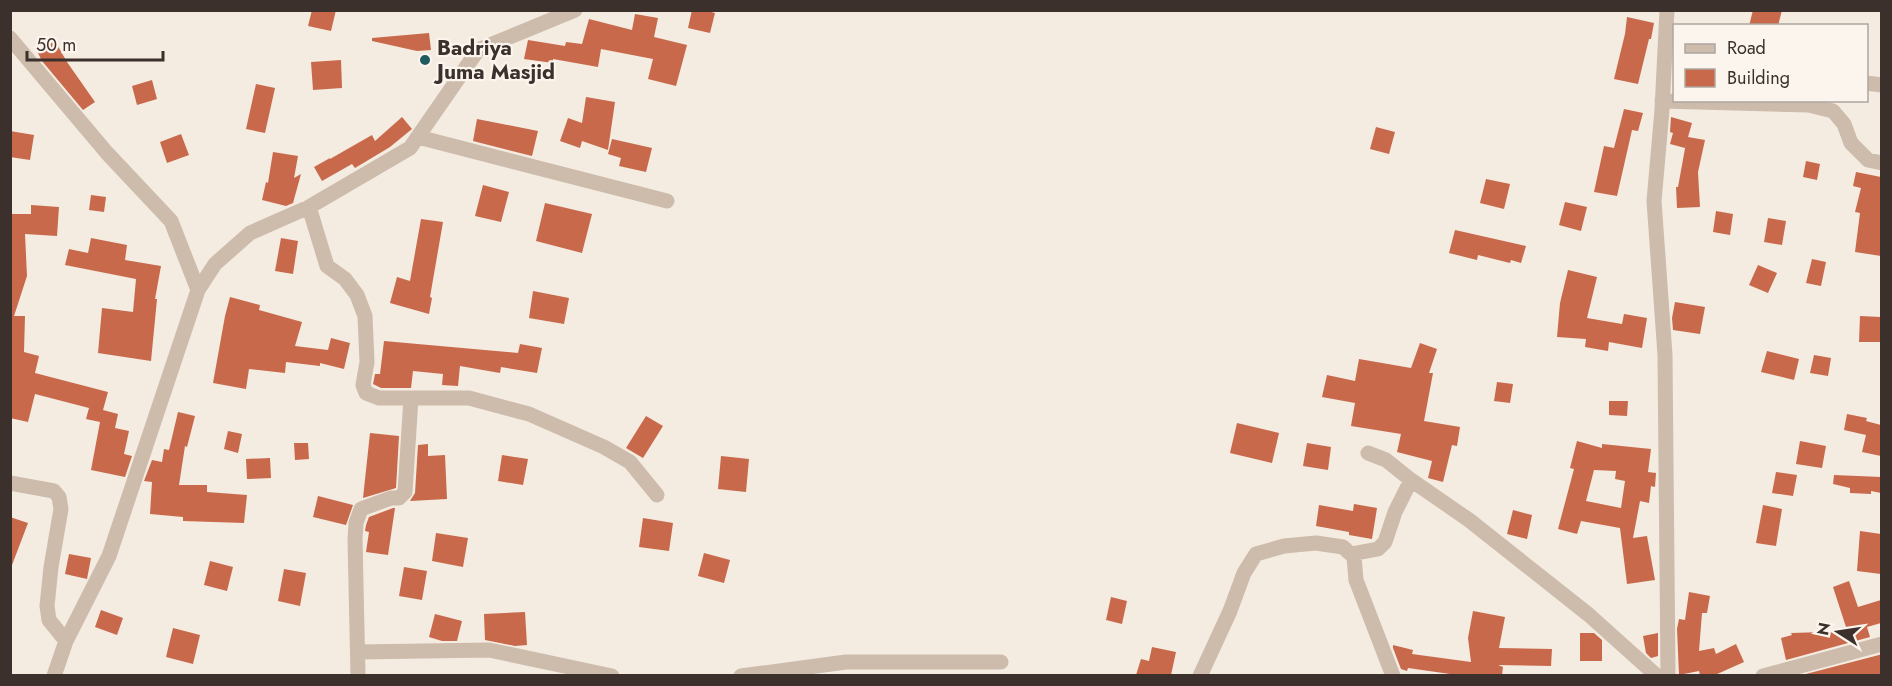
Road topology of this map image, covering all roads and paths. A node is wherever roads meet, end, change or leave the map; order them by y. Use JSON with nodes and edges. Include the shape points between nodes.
{"nodes":[{"id":1,"x":575,"y":10,"type":"edge"},
{"id":2,"x":1667,"y":10,"type":"edge"},
{"id":3,"x":10,"y":38,"type":"edge"},
{"id":4,"x":1662,"y":101,"type":"junction"},
{"id":5,"x":1673,"y":101,"type":"edge"},
{"id":6,"x":1738,"y":102,"type":"edge"},
{"id":7,"x":1814,"y":103,"type":"edge"},
{"id":8,"x":418,"y":137,"type":"junction"},
{"id":9,"x":1881,"y":163,"type":"edge"},
{"id":10,"x":667,"y":201,"type":"dead end"},
{"id":11,"x":309,"y":207,"type":"junction"},
{"id":12,"x":198,"y":290,"type":"junction"},
{"id":13,"x":411,"y":398,"type":"junction"},
{"id":14,"x":1368,"y":453,"type":"dead end"},
{"id":15,"x":1411,"y":480,"type":"junction"},
{"id":16,"x":10,"y":483,"type":"edge"},
{"id":17,"x":657,"y":495,"type":"dead end"},
{"id":18,"x":1351,"y":554,"type":"junction"},
{"id":19,"x":66,"y":640,"type":"junction"},
{"id":20,"x":1881,"y":644,"type":"edge"},
{"id":21,"x":358,"y":652,"type":"junction"},
{"id":22,"x":1002,"y":662,"type":"dead end"},
{"id":23,"x":54,"y":675,"type":"edge"},
{"id":24,"x":358,"y":675,"type":"edge"},
{"id":25,"x":612,"y":675,"type":"edge"},
{"id":26,"x":741,"y":675,"type":"edge"},
{"id":27,"x":1200,"y":675,"type":"edge"},
{"id":28,"x":1393,"y":675,"type":"edge"},
{"id":29,"x":1657,"y":675,"type":"edge"},
{"id":30,"x":1668,"y":675,"type":"edge"},
{"id":31,"x":1763,"y":675,"type":"edge"}],
"edges":[{"from":1,"to":8,"type":"street","via":[[478,50]]},
{"from":2,"to":4,"type":"street"},
{"from":3,"to":12,"type":"street","via":[[107,153],[171,221]]},
{"from":4,"to":5,"type":"street"},
{"from":4,"to":30,"type":"street","via":[[1654,201],[1665,356]]},
{"from":6,"to":7,"type":"street"},
{"from":7,"to":9,"type":"street","via":[[1833,111],[1851,142],[1868,160]]},
{"from":8,"to":10,"type":"street"},
{"from":8,"to":11,"type":"street","via":[[410,148]]},
{"from":11,"to":12,"type":"street","via":[[250,233],[215,264]]},
{"from":11,"to":13,"type":"street","via":[[327,266],[345,279],[365,316],[366,393],[379,398]]},
{"from":12,"to":19,"type":"street","via":[[109,556]]},
{"from":13,"to":17,"type":"street","via":[[469,398],[529,414],[630,462]]},
{"from":13,"to":21,"type":"street","via":[[405,492],[399,498],[361,508],[356,523]]},
{"from":14,"to":15,"type":"street","via":[[1386,460]]},
{"from":15,"to":18,"type":"street","via":[[1385,542],[1378,549]]},
{"from":15,"to":29,"type":"street","via":[[1488,534]]},
{"from":16,"to":19,"type":"street","via":[[54,491],[59,497],[61,509],[47,606],[49,620]]},
{"from":18,"to":27,"type":"street","via":[[1343,547],[1316,543],[1256,554]]},
{"from":18,"to":28,"type":"street","via":[[1356,580]]},
{"from":19,"to":23,"type":"street"},
{"from":20,"to":31,"type":"street"},
{"from":21,"to":24,"type":"street"},
{"from":21,"to":25,"type":"street","via":[[489,650]]},
{"from":22,"to":26,"type":"street","via":[[846,662]]}]}
